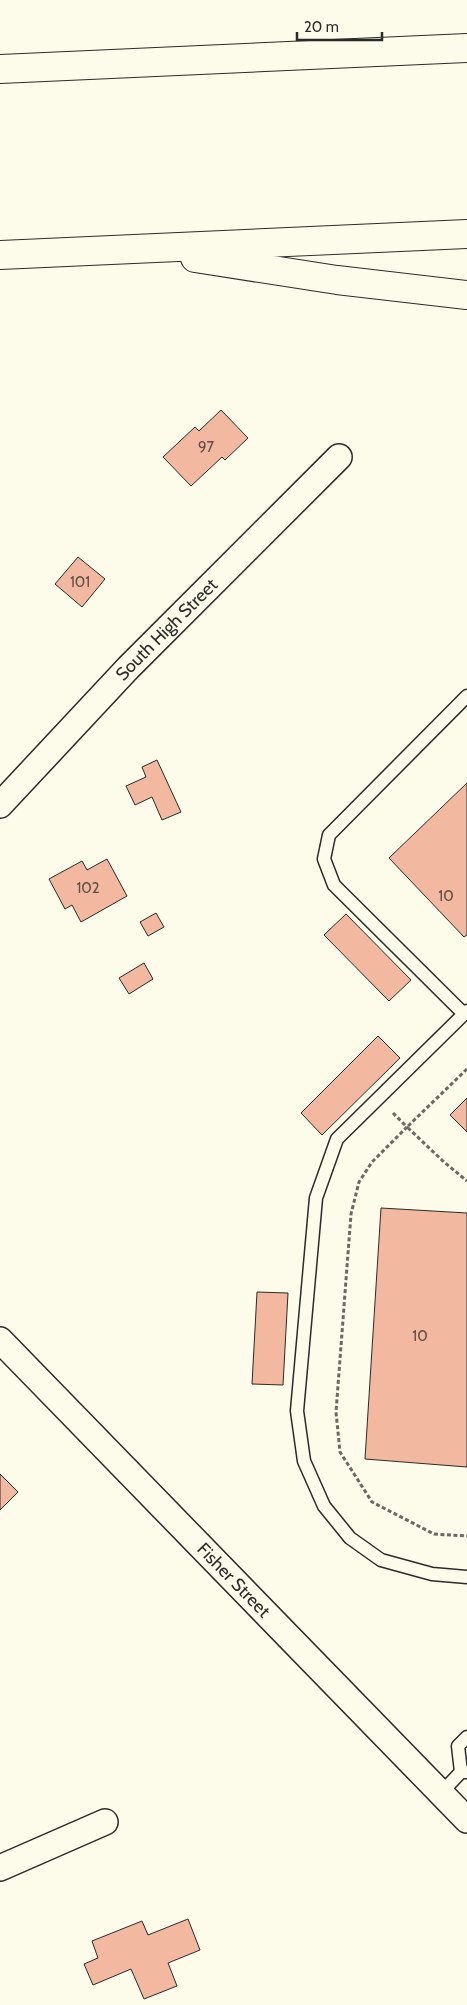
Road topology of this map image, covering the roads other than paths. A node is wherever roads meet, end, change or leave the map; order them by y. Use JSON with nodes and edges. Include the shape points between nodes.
{"nodes":[{"id":1,"x":467,"y":48,"type":"edge"},
{"id":2,"x":0,"y":69,"type":"edge"},
{"id":3,"x":467,"y":234,"type":"edge"},
{"id":4,"x":134,"y":249,"type":"junction"},
{"id":5,"x":0,"y":255,"type":"edge"},
{"id":6,"x":467,"y":295,"type":"edge"},
{"id":7,"x":339,"y":457,"type":"dead end"},
{"id":8,"x":467,"y":696,"type":"edge"},
{"id":9,"x":0,"y":805,"type":"edge"},
{"id":10,"x":466,"y":1013,"type":"edge"},
{"id":11,"x":0,"y":1340,"type":"edge"},
{"id":12,"x":467,"y":1577,"type":"edge"},
{"id":13,"x":467,"y":1737,"type":"edge"},
{"id":14,"x":464,"y":1772,"type":"edge"},
{"id":15,"x":440,"y":1794,"type":"junction"},
{"id":16,"x":467,"y":1820,"type":"edge"},
{"id":17,"x":105,"y":1822,"type":"dead end"},
{"id":18,"x":0,"y":1868,"type":"edge"}],
"edges":[{"from":1,"to":2,"type":"highway"},
{"from":3,"to":4,"type":"highway"},
{"from":4,"to":5,"type":"highway"},
{"from":4,"to":6,"type":"highway","via":[[337,280]]},
{"from":7,"to":9,"type":"street","name":"South High Street","via":[[128,668]]},
{"from":8,"to":10,"type":"lane","via":[[329,835],[324,859],[334,884]]},
{"from":10,"to":12,"type":"lane","via":[[337,1139],[316,1198],[297,1412],[304,1461],[324,1506],[350,1538],[381,1560],[432,1574]]},
{"from":11,"to":15,"type":"street","name":"Fisher Street"},
{"from":13,"to":14,"type":"lane","via":[[458,1746]]},
{"from":14,"to":15,"type":"lane"},
{"from":15,"to":16,"type":"street","name":"Fisher Street"},
{"from":17,"to":18,"type":"street"}]}
